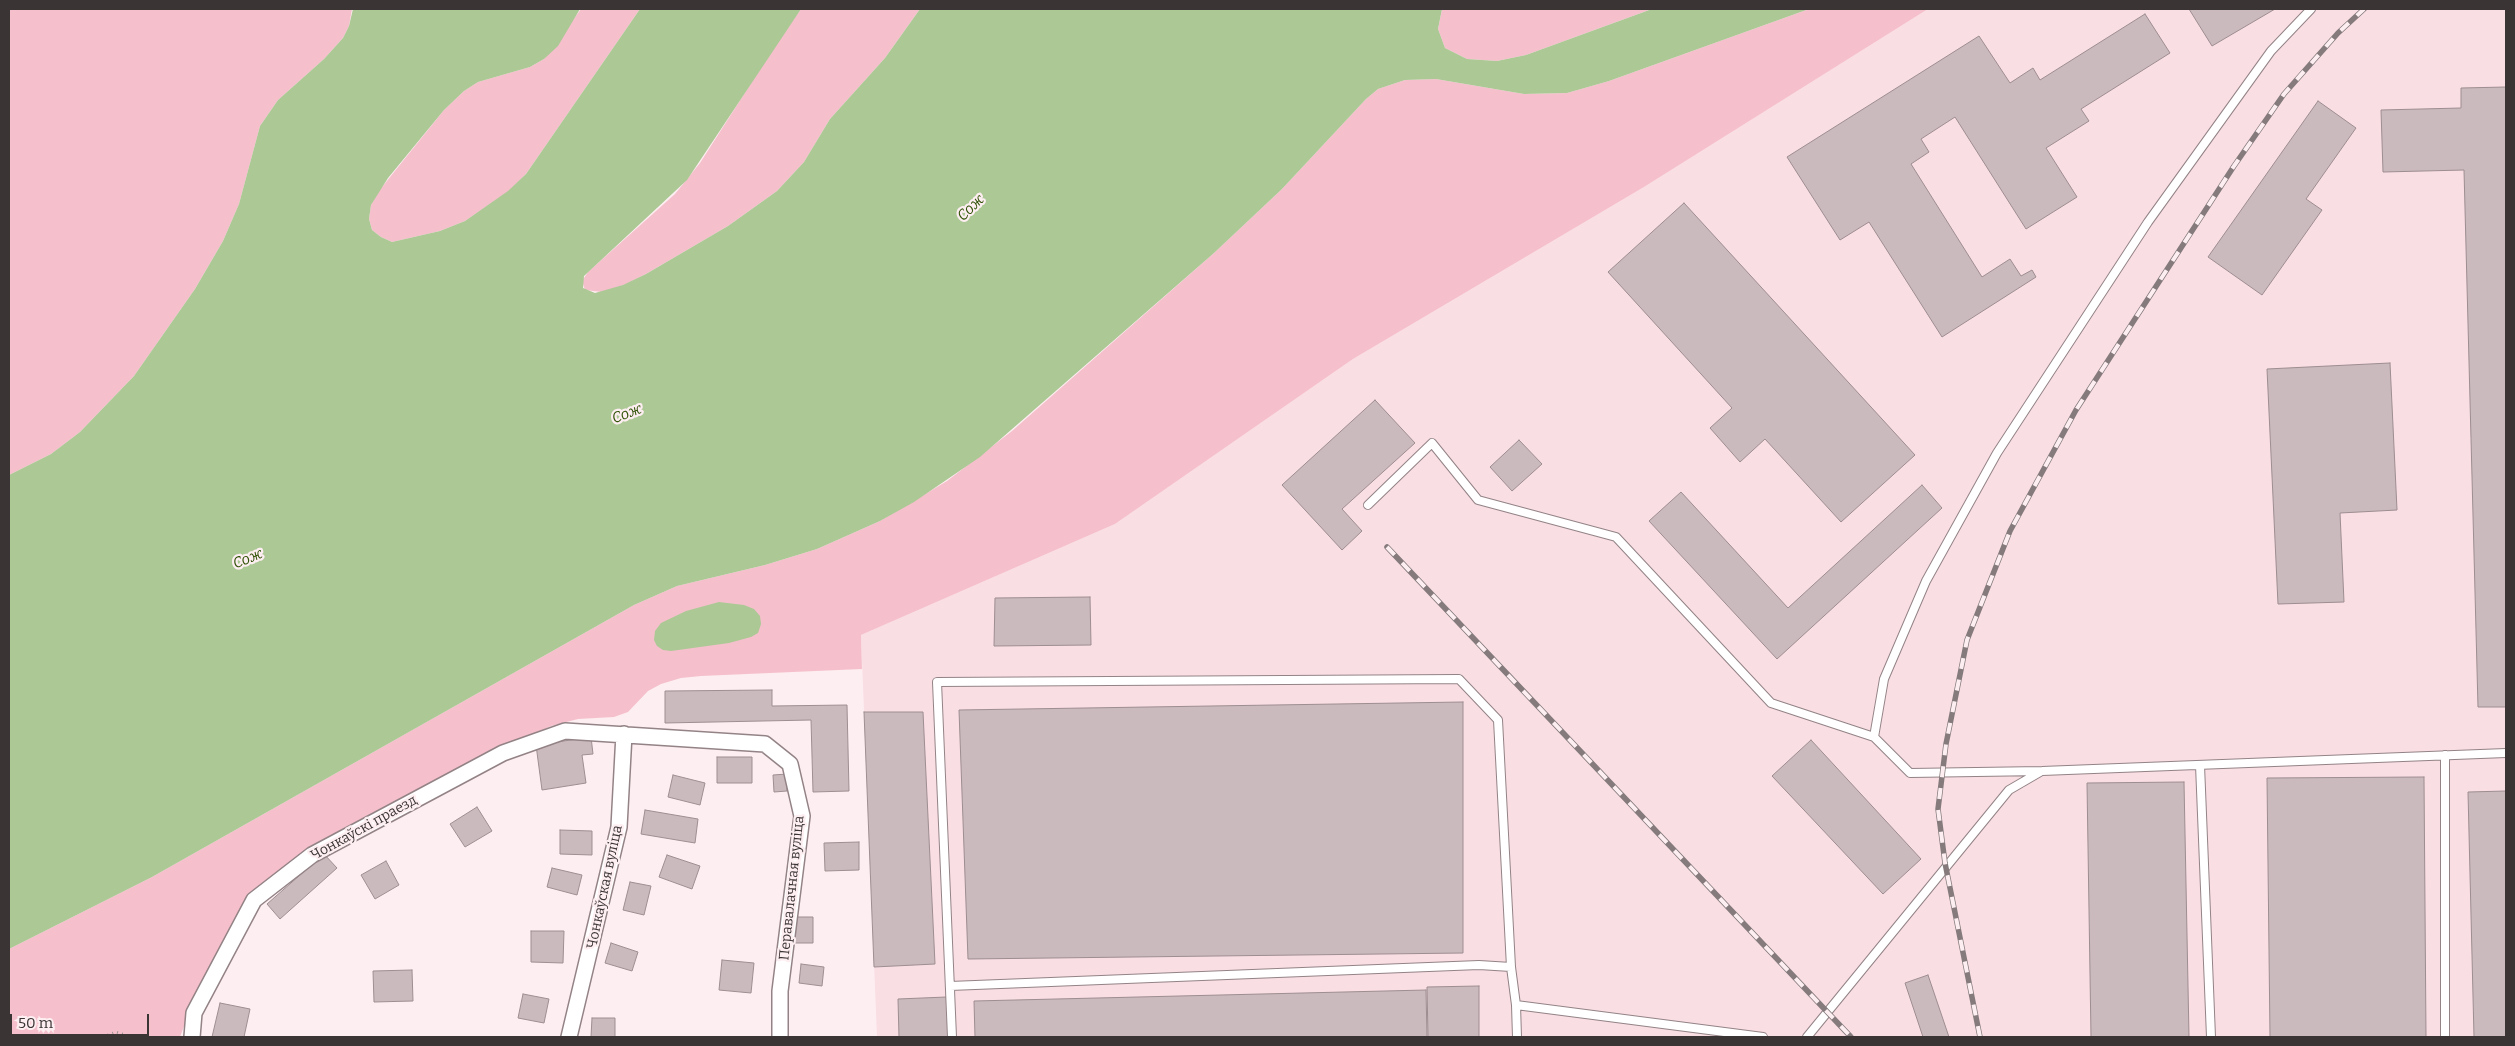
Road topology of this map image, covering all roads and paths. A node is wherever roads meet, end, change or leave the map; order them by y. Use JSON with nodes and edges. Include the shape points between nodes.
{"nodes":[{"id":1,"x":2311,"y":9,"type":"edge"},
{"id":2,"x":1368,"y":505,"type":"dead end"},
{"id":3,"x":624,"y":734,"type":"junction"},
{"id":4,"x":1874,"y":737,"type":"junction"},
{"id":5,"x":2506,"y":752,"type":"edge"},
{"id":6,"x":2445,"y":755,"type":"junction"},
{"id":7,"x":2200,"y":765,"type":"junction"},
{"id":8,"x":2042,"y":771,"type":"junction"},
{"id":9,"x":1511,"y":966,"type":"junction"},
{"id":10,"x":950,"y":986,"type":"junction"},
{"id":11,"x":1516,"y":1005,"type":"junction"},
{"id":12,"x":103,"y":1037,"type":"edge"},
{"id":13,"x":132,"y":1037,"type":"edge"},
{"id":14,"x":192,"y":1037,"type":"edge"},
{"id":15,"x":569,"y":1037,"type":"edge"},
{"id":16,"x":780,"y":1037,"type":"edge"},
{"id":17,"x":952,"y":1037,"type":"edge"},
{"id":18,"x":1517,"y":1037,"type":"edge"},
{"id":19,"x":1764,"y":1037,"type":"edge"},
{"id":20,"x":1807,"y":1037,"type":"edge"},
{"id":21,"x":2211,"y":1037,"type":"edge"},
{"id":22,"x":2445,"y":1037,"type":"edge"}],
"edges":[{"from":1,"to":4,"type":"lane","via":[[2271,51],[2148,222],[1997,452],[1926,581],[1884,679]]},
{"from":2,"to":4,"type":"lane","via":[[1432,443],[1478,500],[1616,537],[1770,703]]},
{"from":3,"to":14,"type":"street","name":"Чонкаўскі праезд","via":[[565,731],[503,752],[312,855],[254,900],[194,1013]]},
{"from":3,"to":15,"type":"street","name":"Чонкаўская вуліца","via":[[619,827]]},
{"from":3,"to":16,"type":"street","name":"Перавалачная вуліца","via":[[764,744],[790,764],[802,816],[780,991]]},
{"from":4,"to":8,"type":"lane","via":[[1910,773]]},
{"from":5,"to":6,"type":"lane"},
{"from":6,"to":7,"type":"lane"},
{"from":6,"to":22,"type":"lane"},
{"from":7,"to":8,"type":"lane"},
{"from":7,"to":21,"type":"lane"},
{"from":8,"to":20,"type":"lane","via":[[2009,790]]},
{"from":9,"to":10,"type":"lane"},
{"from":9,"to":10,"type":"lane","via":[[1498,720],[1459,679],[937,682]]},
{"from":9,"to":11,"type":"lane"},
{"from":10,"to":17,"type":"lane"},
{"from":11,"to":18,"type":"lane"},
{"from":11,"to":19,"type":"lane"},
{"from":12,"to":13,"type":"path","via":[[116,1032]]}]}
